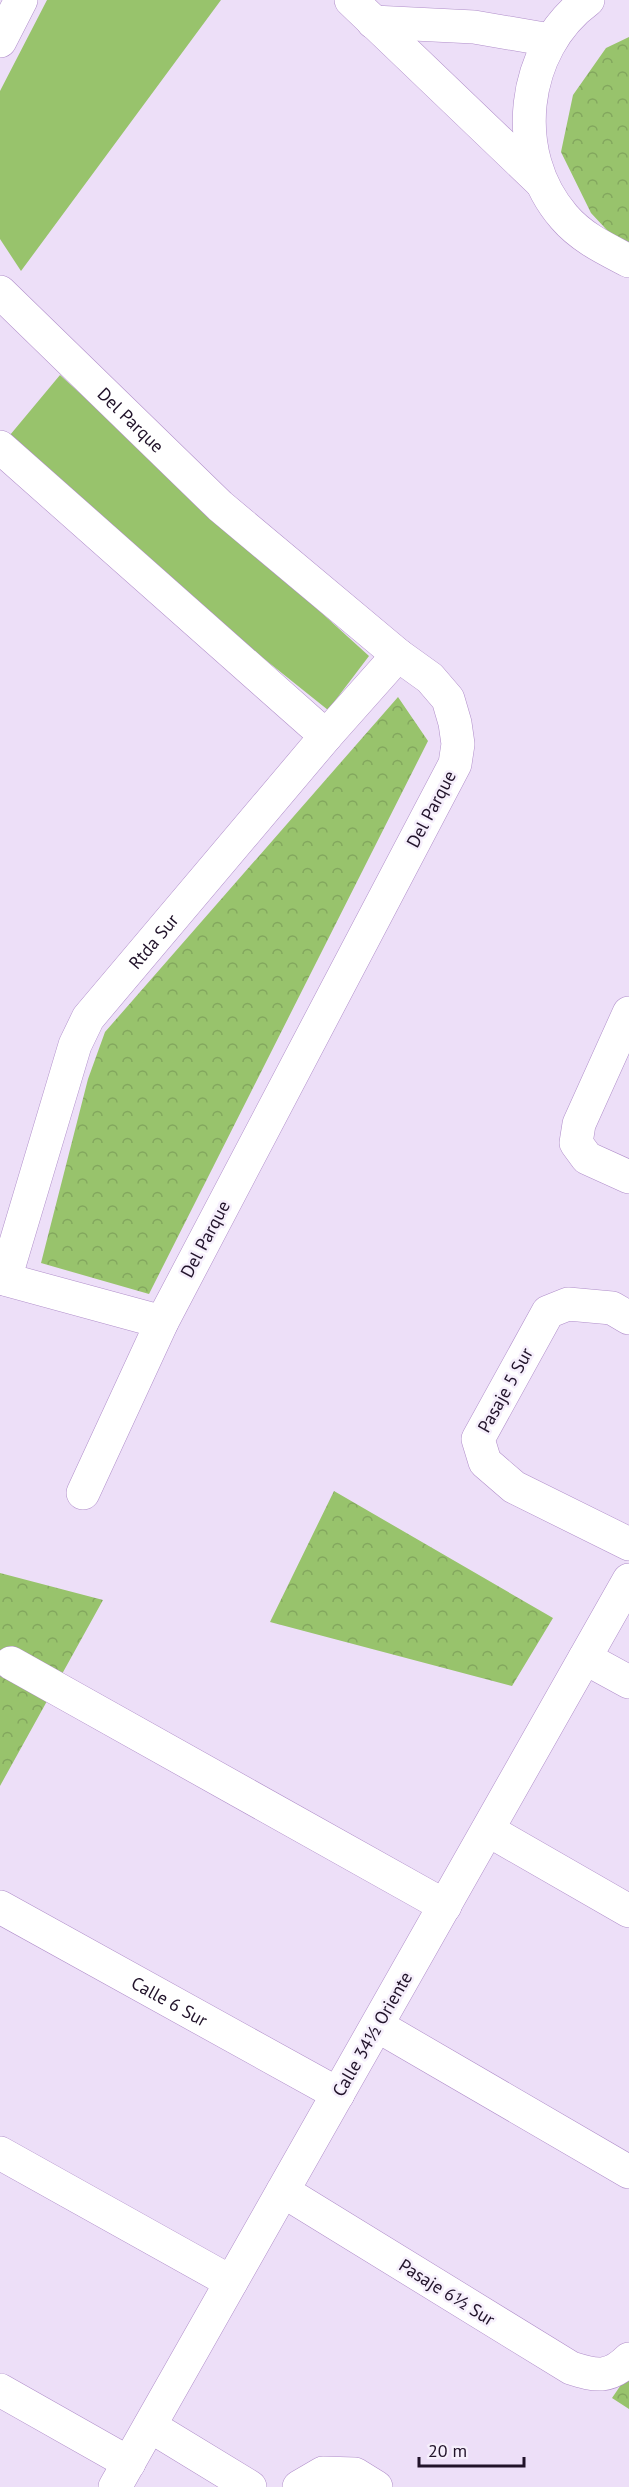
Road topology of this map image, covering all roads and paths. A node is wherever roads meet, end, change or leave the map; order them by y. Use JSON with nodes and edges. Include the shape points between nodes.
{"nodes":[{"id":1,"x":21,"y":0,"type":"edge"},
{"id":2,"x":588,"y":0,"type":"edge"},
{"id":3,"x":362,"y":11,"type":"edge"},
{"id":4,"x":0,"y":40,"type":"edge"},
{"id":5,"x":550,"y":40,"type":"junction"},
{"id":6,"x":542,"y":183,"type":"junction"},
{"id":7,"x":629,"y":261,"type":"edge"},
{"id":8,"x":0,"y":292,"type":"edge"},
{"id":9,"x":0,"y":447,"type":"edge"},
{"id":10,"x":398,"y":655,"type":"junction"},
{"id":11,"x":326,"y":736,"type":"junction"},
{"id":12,"x":629,"y":1014,"type":"edge"},
{"id":13,"x":629,"y":1177,"type":"edge"},
{"id":14,"x":3,"y":1278,"type":"edge"},
{"id":15,"x":629,"y":1318,"type":"edge"},
{"id":16,"x":162,"y":1322,"type":"junction"},
{"id":17,"x":84,"y":1493,"type":"dead end"},
{"id":18,"x":629,"y":1545,"type":"edge"},
{"id":19,"x":629,"y":1580,"type":"edge"},
{"id":20,"x":585,"y":1658,"type":"junction"},
{"id":21,"x":11,"y":1662,"type":"dead end"},
{"id":22,"x":629,"y":1682,"type":"edge"},
{"id":23,"x":488,"y":1830,"type":"junction"},
{"id":24,"x":445,"y":1906,"type":"junction"},
{"id":25,"x":0,"y":1907,"type":"edge"},
{"id":26,"x":629,"y":1911,"type":"edge"},
{"id":27,"x":378,"y":2026,"type":"junction"},
{"id":28,"x":338,"y":2094,"type":"junction"},
{"id":29,"x":0,"y":2153,"type":"edge"},
{"id":30,"x":629,"y":2172,"type":"edge"},
{"id":31,"x":283,"y":2191,"type":"junction"},
{"id":32,"x":231,"y":2282,"type":"junction"},
{"id":33,"x":623,"y":2365,"type":"edge"},
{"id":34,"x":0,"y":2390,"type":"edge"},
{"id":35,"x":150,"y":2426,"type":"junction"},
{"id":36,"x":122,"y":2480,"type":"edge"},
{"id":37,"x":311,"y":2480,"type":"edge"},
{"id":38,"x":250,"y":2487,"type":"edge"},
{"id":39,"x":376,"y":2487,"type":"edge"}],
"edges":[{"from":1,"to":4,"type":"street"},
{"from":2,"to":5,"type":"street","via":[[574,10]]},
{"from":3,"to":5,"type":"street"},
{"from":3,"to":6,"type":"street"},
{"from":5,"to":6,"type":"street","via":[[531,86],[528,135]]},
{"from":6,"to":7,"type":"street","via":[[564,217],[595,244]]},
{"from":8,"to":10,"type":"street","name":"Del Parque","via":[[220,506]]},
{"from":9,"to":11,"type":"street"},
{"from":10,"to":11,"type":"street","name":"Rtda Sur"},
{"from":10,"to":16,"type":"street","name":"Del Parque","via":[[430,678],[448,699],[458,744],[455,764]]},
{"from":11,"to":14,"type":"street","name":"Rtda Sur","via":[[88,1018],[75,1045]]},
{"from":12,"to":13,"type":"street","via":[[579,1124],[576,1143],[587,1158]]},
{"from":14,"to":16,"type":"street"},
{"from":15,"to":18,"type":"street","name":"Pasaje 5 Sur","via":[[612,1308],[568,1304],[548,1312],[478,1439],[485,1462],[514,1487]]},
{"from":16,"to":17,"type":"street","name":"Del Parque"},
{"from":19,"to":20,"type":"street","name":"Calle 34½ Oriente"},
{"from":20,"to":22,"type":"street"},
{"from":20,"to":23,"type":"street","name":"Calle 34½ Oriente"},
{"from":21,"to":24,"type":"street"},
{"from":23,"to":24,"type":"street","name":"Calle 34½ Oriente"},
{"from":23,"to":26,"type":"street"},
{"from":24,"to":27,"type":"street","name":"Calle 34½ Oriente"},
{"from":25,"to":28,"type":"street","name":"Calle 6 Sur"},
{"from":27,"to":28,"type":"street","name":"Calle 34½ Oriente"},
{"from":27,"to":30,"type":"street"},
{"from":28,"to":31,"type":"street","name":"Calle 34½ Oriente"},
{"from":29,"to":32,"type":"street"},
{"from":31,"to":32,"type":"street","name":"Calle 34½ Oriente"},
{"from":31,"to":33,"type":"street","name":"Pasaje 6½ Sur","via":[[571,2368],[594,2375]]},
{"from":32,"to":35,"type":"street","name":"Calle 34½ Oriente"},
{"from":34,"to":36,"type":"street"},
{"from":35,"to":36,"type":"street","name":"Calle 34½ Oriente"},
{"from":35,"to":38,"type":"street"},
{"from":37,"to":39,"type":"street","via":[[355,2474]]}]}
